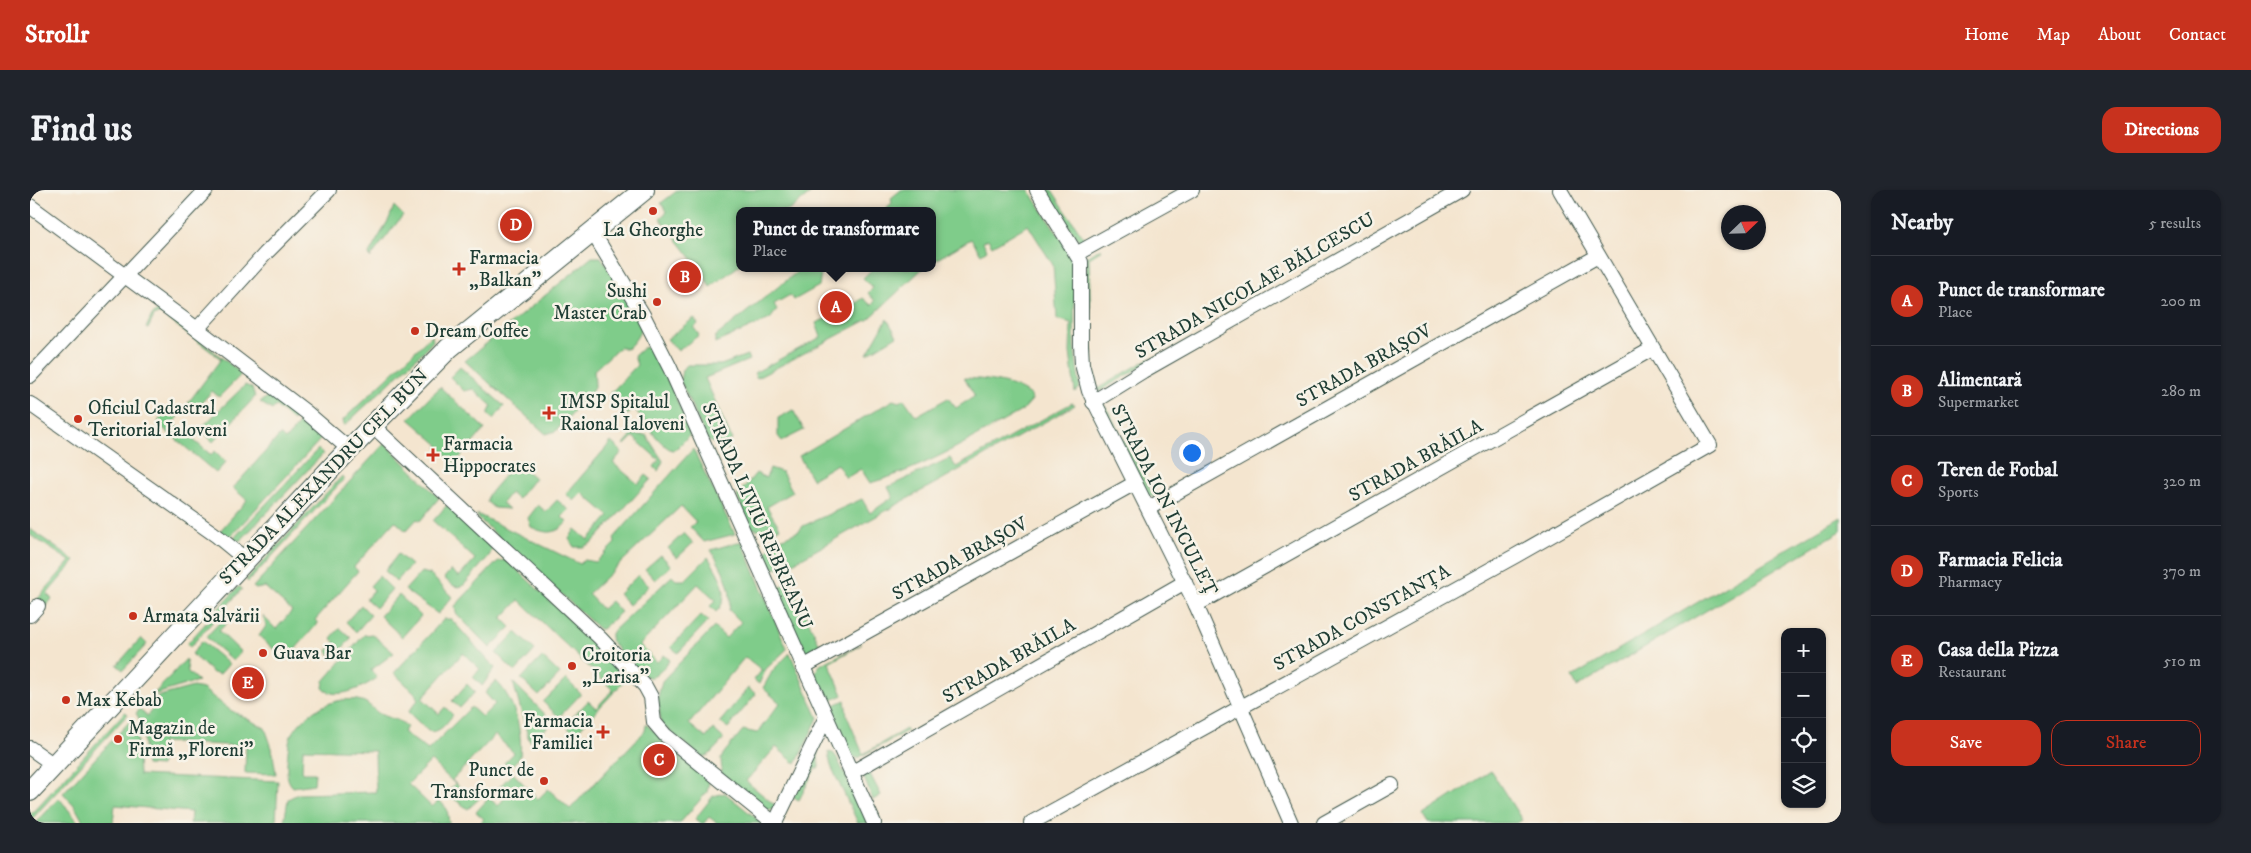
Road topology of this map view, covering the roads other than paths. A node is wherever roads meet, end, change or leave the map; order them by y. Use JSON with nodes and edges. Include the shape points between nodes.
{"nodes":[{"id":1,"x":206,"y":190,"type":"edge"},
{"id":2,"x":329,"y":190,"type":"edge"},
{"id":3,"x":644,"y":190,"type":"edge"},
{"id":4,"x":1036,"y":190,"type":"edge"},
{"id":5,"x":1192,"y":190,"type":"edge"},
{"id":6,"x":1462,"y":190,"type":"edge"},
{"id":7,"x":1560,"y":190,"type":"edge"},
{"id":8,"x":30,"y":206,"type":"edge"},
{"id":9,"x":592,"y":231,"type":"junction"},
{"id":10,"x":1078,"y":253,"type":"junction"},
{"id":11,"x":1598,"y":256,"type":"junction"},
{"id":12,"x":123,"y":276,"type":"junction"},
{"id":13,"x":196,"y":329,"type":"junction"},
{"id":14,"x":1652,"y":349,"type":"junction"},
{"id":15,"x":30,"y":376,"type":"edge"},
{"id":16,"x":1094,"y":402,"type":"junction"},
{"id":17,"x":30,"y":404,"type":"edge"},
{"id":18,"x":372,"y":425,"type":"junction"},
{"id":19,"x":349,"y":449,"type":"junction"},
{"id":20,"x":1136,"y":483,"type":"junction"},
{"id":21,"x":1149,"y":508,"type":"junction"},
{"id":22,"x":245,"y":559,"type":"junction"},
{"id":23,"x":1185,"y":582,"type":"junction"},
{"id":24,"x":1196,"y":605,"type":"junction"},
{"id":25,"x":803,"y":667,"type":"junction"},
{"id":26,"x":1240,"y":706,"type":"junction"},
{"id":27,"x":826,"y":717,"type":"junction"},
{"id":28,"x":30,"y":748,"type":"edge"},
{"id":29,"x":54,"y":765,"type":"junction"},
{"id":30,"x":851,"y":772,"type":"junction"},
{"id":31,"x":1392,"y":785,"type":"dead end"},
{"id":32,"x":30,"y":791,"type":"edge"},
{"id":33,"x":774,"y":823,"type":"edge"},
{"id":34,"x":874,"y":823,"type":"edge"},
{"id":35,"x":1031,"y":823,"type":"edge"},
{"id":36,"x":1291,"y":823,"type":"edge"},
{"id":37,"x":1324,"y":823,"type":"edge"}],
"edges":[{"from":1,"to":12,"type":"street"},
{"from":2,"to":13,"type":"street"},
{"from":3,"to":9,"type":"main road","name":"STRADA ALEXANDRU CEL BUN"},
{"from":4,"to":10,"type":"street","name":"STRADA ION INCULEȚ"},
{"from":5,"to":10,"type":"street"},
{"from":6,"to":16,"type":"street","name":"STRADA NICOLAE BĂLCESCU"},
{"from":7,"to":11,"type":"street"},
{"from":8,"to":12,"type":"street"},
{"from":9,"to":18,"type":"main road","name":"STRADA ALEXANDRU CEL BUN","via":[[449,348]]},
{"from":9,"to":25,"type":"street","name":"STRADA LIVIU REBREANU","via":[[629,290],[670,368]]},
{"from":10,"to":16,"type":"street","name":"STRADA ION INCULEȚ","via":[[1081,262],[1082,364]]},
{"from":11,"to":14,"type":"street"},
{"from":11,"to":21,"type":"street","name":"STRADA BRAȘOV"},
{"from":12,"to":13,"type":"street"},
{"from":12,"to":15,"type":"street"},
{"from":13,"to":19,"type":"street","via":[[306,412]]},
{"from":14,"to":24,"type":"street","name":"STRADA BRĂILA"},
{"from":14,"to":26,"type":"street","name":"STRADA CONSTANȚA","via":[[1710,445]]},
{"from":16,"to":20,"type":"street","name":"STRADA ION INCULEȚ"},
{"from":17,"to":22,"type":"street"},
{"from":18,"to":19,"type":"main road","name":"STRADA ALEXANDRU CEL BUN"},
{"from":18,"to":33,"type":"street","via":[[600,638],[648,690],[654,722],[665,735]]},
{"from":19,"to":22,"type":"main road","name":"STRADA ALEXANDRU CEL BUN"},
{"from":20,"to":21,"type":"street","name":"STRADA ION INCULEȚ"},
{"from":20,"to":25,"type":"street","name":"STRADA BRAȘOV"},
{"from":21,"to":23,"type":"street","name":"STRADA ION INCULEȚ"},
{"from":22,"to":29,"type":"main road","name":"STRADA ALEXANDRU CEL BUN"},
{"from":23,"to":24,"type":"street","name":"STRADA ION INCULEȚ"},
{"from":23,"to":30,"type":"street","name":"STRADA BRĂILA"},
{"from":24,"to":26,"type":"street","name":"STRADA ION INCULEȚ"},
{"from":25,"to":27,"type":"street","name":"STRADA LIVIU REBREANU"},
{"from":26,"to":35,"type":"street","name":"STRADA CONSTANȚA"},
{"from":26,"to":36,"type":"street","name":"STRADA ION INCULEȚ"},
{"from":27,"to":30,"type":"street","name":"STRADA LIVIU REBREANU"},
{"from":27,"to":33,"type":"street"},
{"from":28,"to":29,"type":"street"},
{"from":29,"to":32,"type":"main road","name":"STRADA ALEXANDRU CEL BUN"},
{"from":30,"to":34,"type":"street","name":"STRADA LIVIU REBREANU"},
{"from":31,"to":37,"type":"street"}]}
